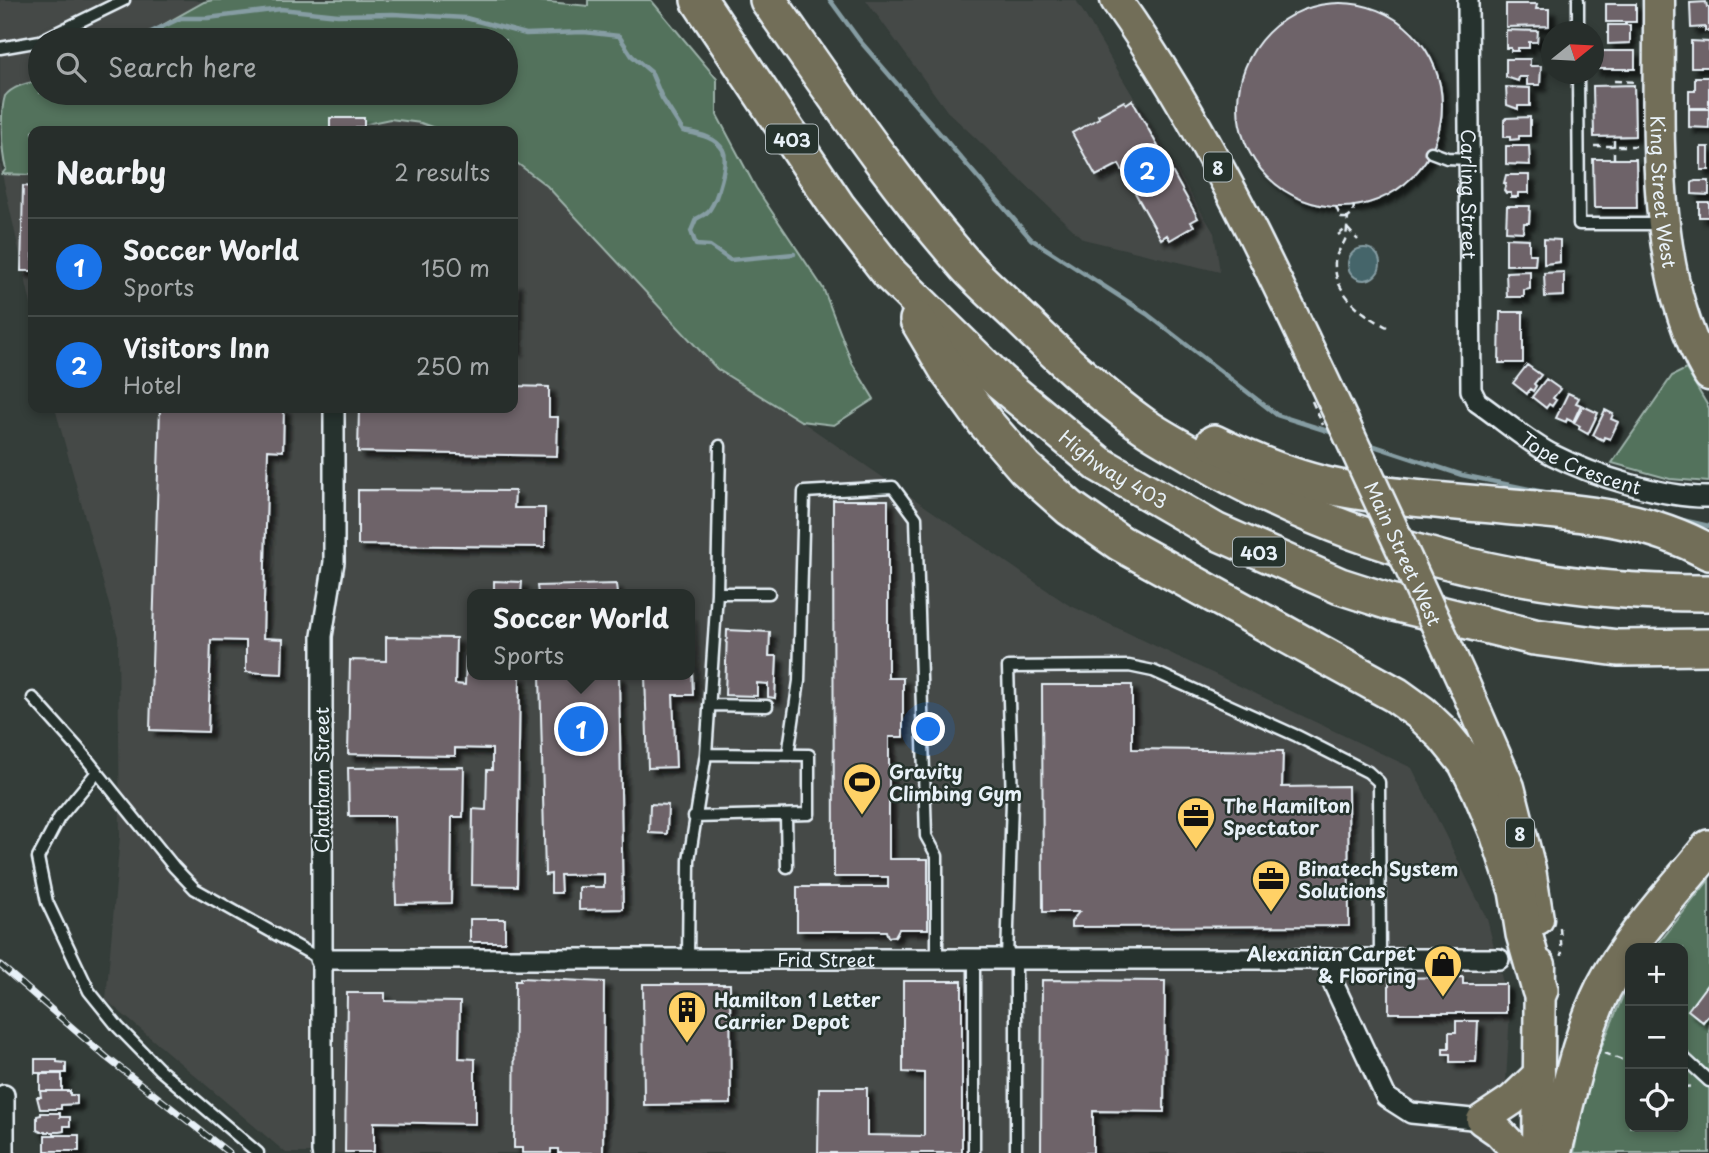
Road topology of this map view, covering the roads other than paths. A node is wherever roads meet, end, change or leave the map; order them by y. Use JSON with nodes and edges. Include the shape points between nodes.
{"nodes":[{"id":1,"x":124,"y":0,"type":"edge"},
{"id":2,"x":699,"y":0,"type":"edge"},
{"id":3,"x":768,"y":0,"type":"edge"},
{"id":4,"x":1116,"y":0,"type":"edge"},
{"id":5,"x":1468,"y":0,"type":"edge"},
{"id":6,"x":1578,"y":0,"type":"edge"},
{"id":7,"x":1659,"y":0,"type":"edge"},
{"id":8,"x":1578,"y":21,"type":"edge"},
{"id":9,"x":67,"y":28,"type":"edge"},
{"id":10,"x":28,"y":43,"type":"edge"},
{"id":11,"x":0,"y":48,"type":"edge"},
{"id":12,"x":1578,"y":84,"type":"edge"},
{"id":13,"x":1432,"y":152,"type":"dead end"},
{"id":14,"x":1469,"y":159,"type":"junction"},
{"id":15,"x":1663,"y":224,"type":"junction"},
{"id":16,"x":891,"y":275,"type":"junction"},
{"id":17,"x":1054,"y":351,"type":"junction"},
{"id":18,"x":1707,"y":373,"type":"edge"},
{"id":19,"x":1471,"y":390,"type":"joint"},
{"id":20,"x":334,"y":413,"type":"edge"},
{"id":21,"x":720,"y":446,"type":"dead end"},
{"id":22,"x":1709,"y":497,"type":"edge"},
{"id":23,"x":1709,"y":552,"type":"edge"},
{"id":24,"x":717,"y":593,"type":"junction"},
{"id":25,"x":769,"y":593,"type":"dead end"},
{"id":26,"x":1709,"y":593,"type":"edge"},
{"id":27,"x":1709,"y":647,"type":"edge"},
{"id":28,"x":33,"y":698,"type":"dead end"},
{"id":29,"x":709,"y":705,"type":"junction"},
{"id":30,"x":767,"y":706,"type":"dead end"},
{"id":31,"x":706,"y":754,"type":"junction"},
{"id":32,"x":788,"y":755,"type":"junction"},
{"id":33,"x":97,"y":772,"type":"junction"},
{"id":34,"x":786,"y":816,"type":"junction"},
{"id":35,"x":694,"y":817,"type":"junction"},
{"id":36,"x":1709,"y":848,"type":"edge"},
{"id":37,"x":787,"y":867,"type":"dead end"},
{"id":38,"x":320,"y":959,"type":"junction"},
{"id":39,"x":937,"y":959,"type":"junction"},
{"id":40,"x":974,"y":959,"type":"junction"},
{"id":41,"x":1012,"y":959,"type":"junction"},
{"id":42,"x":1331,"y":959,"type":"junction"},
{"id":43,"x":1380,"y":959,"type":"junction"},
{"id":44,"x":1499,"y":959,"type":"dead end"},
{"id":45,"x":688,"y":960,"type":"junction"},
{"id":46,"x":1540,"y":990,"type":"junction"},
{"id":47,"x":1688,"y":1062,"type":"edge"},
{"id":48,"x":1539,"y":1073,"type":"junction"},
{"id":49,"x":1709,"y":1081,"type":"edge"},
{"id":50,"x":4,"y":1095,"type":"dead end"},
{"id":51,"x":1482,"y":1120,"type":"junction"},
{"id":52,"x":4,"y":1153,"type":"edge"},
{"id":53,"x":258,"y":1153,"type":"edge"},
{"id":54,"x":321,"y":1153,"type":"edge"},
{"id":55,"x":974,"y":1153,"type":"edge"},
{"id":56,"x":1016,"y":1153,"type":"edge"},
{"id":57,"x":1519,"y":1153,"type":"edge"},
{"id":58,"x":1538,"y":1153,"type":"edge"},
{"id":59,"x":1553,"y":1153,"type":"edge"}],
"edges":[{"from":1,"to":9,"type":"lane"},
{"from":2,"to":16,"type":"highway","name":"Highway 403","number":"403","via":[[837,206]]},
{"from":3,"to":17,"type":"highway","via":[[930,224]]},
{"from":4,"to":46,"type":"main road","name":"Main Street West","number":"8","bridge":true,"via":[[1180,98],[1249,225],[1464,684],[1508,787],[1530,870],[1538,912]]},
{"from":5,"to":14,"type":"street","name":"Carling Street"},
{"from":6,"to":8,"type":"lane"},
{"from":7,"to":15,"type":"main road","name":"King Street West"},
{"from":10,"to":11,"type":"lane"},
{"from":12,"to":15,"type":"lane","via":[[1580,224]]},
{"from":13,"to":14,"type":"lane"},
{"from":14,"to":19,"type":"street","name":"Carling Street"},
{"from":15,"to":18,"type":"main road","name":"King Street West","via":[[1675,287]]},
{"from":16,"to":27,"type":"highway","name":"Highway 403","number":"403","via":[[1000,382],[1099,464],[1214,531],[1278,561],[1390,602],[1534,637],[1618,648]]},
{"from":16,"to":46,"type":"highway","via":[[950,374],[985,422],[1025,468],[1070,508],[1120,543],[1396,695],[1444,735],[1466,762],[1499,833]]},
{"from":17,"to":23,"type":"highway","via":[[1229,451],[1303,479],[1399,497],[1621,518]]},
{"from":17,"to":26,"type":"highway","via":[[1144,426],[1218,469],[1332,524],[1432,557],[1530,579],[1642,592]]},
{"from":19,"to":22,"type":"street","name":"Tope Crescent","via":[[1477,402],[1550,454],[1628,483],[1674,495]]},
{"from":20,"to":38,"type":"street","name":"Chatham Street","via":[[334,562],[322,636]]},
{"from":21,"to":24,"type":"lane"},
{"from":24,"to":25,"type":"lane"},
{"from":24,"to":29,"type":"lane"},
{"from":28,"to":33,"type":"lane"},
{"from":29,"to":30,"type":"lane"},
{"from":29,"to":31,"type":"lane"},
{"from":31,"to":32,"type":"lane"},
{"from":31,"to":35,"type":"lane"},
{"from":32,"to":34,"type":"lane","via":[[809,755],[809,814]]},
{"from":32,"to":39,"type":"lane","via":[[799,681],[804,492],[893,487],[916,519],[926,836],[937,856]]},
{"from":33,"to":38,"type":"lane","via":[[195,889]]},
{"from":33,"to":53,"type":"lane","via":[[59,818],[38,858],[47,902],[89,991],[118,1027],[160,1070]]},
{"from":34,"to":35,"type":"lane"},
{"from":34,"to":37,"type":"lane"},
{"from":35,"to":45,"type":"lane"},
{"from":36,"to":59,"type":"highway","via":[[1633,942],[1604,989],[1581,1045]]},
{"from":38,"to":45,"type":"street","name":"Frid Street"},
{"from":38,"to":54,"type":"street","name":"Chatham Street"},
{"from":39,"to":40,"type":"street","name":"Frid Street"},
{"from":39,"to":45,"type":"street","name":"Frid Street"},
{"from":40,"to":41,"type":"street","name":"Frid Street"},
{"from":40,"to":55,"type":"lane"},
{"from":41,"to":42,"type":"street","name":"Frid Street"},
{"from":41,"to":43,"type":"lane","via":[[1008,667],[1129,666],[1153,671],[1297,736],[1379,782]]},
{"from":41,"to":56,"type":"lane"},
{"from":42,"to":43,"type":"street","name":"Frid Street"},
{"from":42,"to":51,"type":"street","via":[[1333,983],[1386,1097],[1411,1113]]},
{"from":43,"to":44,"type":"street","name":"Frid Street"},
{"from":46,"to":48,"type":"main road","name":"Main Street West","number":"8"},
{"from":47,"to":49,"type":"lane"},
{"from":48,"to":51,"type":"main road","via":[[1512,1100]]},
{"from":48,"to":58,"type":"main road","name":"Main Street West","number":"8"},
{"from":50,"to":52,"type":"street"},
{"from":51,"to":57,"type":"main road"}]}
